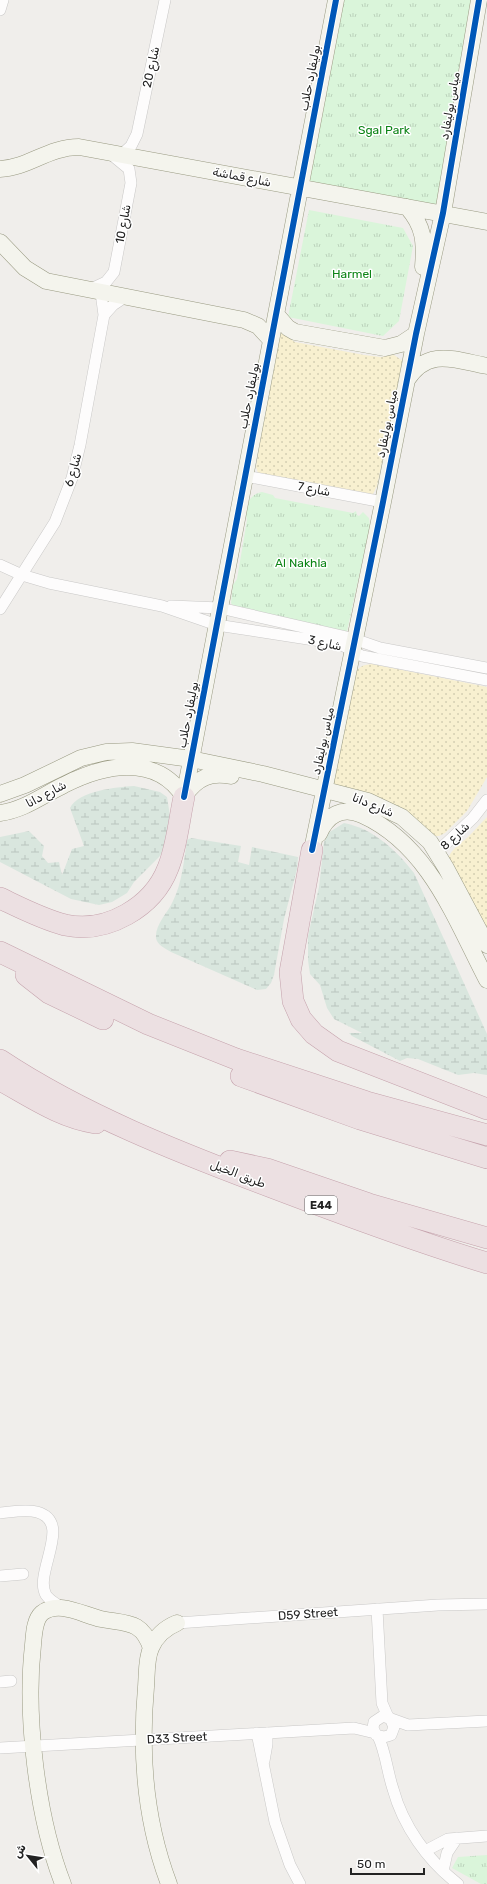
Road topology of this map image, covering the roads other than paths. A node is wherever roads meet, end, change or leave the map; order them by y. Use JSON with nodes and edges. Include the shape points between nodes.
{"nodes":[{"id":1,"x":3,"y":0,"type":"edge"},
{"id":2,"x":165,"y":0,"type":"edge"},
{"id":3,"x":336,"y":0,"type":"edge"},
{"id":4,"x":479,"y":0,"type":"edge"},
{"id":5,"x":0,"y":10,"type":"edge"},
{"id":6,"x":137,"y":134,"type":"junction"},
{"id":7,"x":115,"y":154,"type":"junction"},
{"id":8,"x":148,"y":160,"type":"junction"},
{"id":9,"x":0,"y":169,"type":"edge"},
{"id":10,"x":300,"y":188,"type":"junction"},
{"id":11,"x":407,"y":207,"type":"junction"},
{"id":12,"x":443,"y":213,"type":"junction"},
{"id":13,"x":487,"y":222,"type":"edge"},
{"id":14,"x":0,"y":242,"type":"edge"},
{"id":15,"x":425,"y":290,"type":"junction"},
{"id":16,"x":95,"y":292,"type":"junction"},
{"id":17,"x":125,"y":297,"type":"junction"},
{"id":18,"x":276,"y":314,"type":"junction"},
{"id":19,"x":104,"y":315,"type":"junction"},
{"id":20,"x":416,"y":334,"type":"junction"},
{"id":21,"x":271,"y":340,"type":"junction"},
{"id":22,"x":487,"y":366,"type":"edge"},
{"id":23,"x":407,"y":380,"type":"junction"},
{"id":24,"x":246,"y":476,"type":"junction"},
{"id":25,"x":383,"y":502,"type":"junction"},
{"id":26,"x":0,"y":565,"type":"edge"},
{"id":27,"x":22,"y":575,"type":"junction"},
{"id":28,"x":162,"y":606,"type":"junction"},
{"id":29,"x":220,"y":608,"type":"junction"},
{"id":30,"x":0,"y":609,"type":"edge"},
{"id":31,"x":217,"y":625,"type":"junction"},
{"id":32,"x":354,"y":646,"type":"junction"},
{"id":33,"x":487,"y":668,"type":"edge"},
{"id":34,"x":487,"y":680,"type":"edge"},
{"id":35,"x":191,"y":759,"type":"junction"},
{"id":36,"x":263,"y":774,"type":"junction"},
{"id":37,"x":324,"y":789,"type":"junction"},
{"id":38,"x":0,"y":794,"type":"edge"},
{"id":39,"x":184,"y":797,"type":"junction"},
{"id":40,"x":487,"y":800,"type":"edge"},
{"id":41,"x":0,"y":813,"type":"edge"},
{"id":42,"x":312,"y":850,"type":"junction"},
{"id":43,"x":437,"y":852,"type":"junction"},
{"id":44,"x":0,"y":898,"type":"edge"},
{"id":45,"x":487,"y":945,"type":"edge"},
{"id":46,"x":6,"y":955,"type":"edge"},
{"id":47,"x":487,"y":980,"type":"edge"},
{"id":48,"x":0,"y":1060,"type":"edge"},
{"id":49,"x":0,"y":1080,"type":"edge"},
{"id":50,"x":487,"y":1109,"type":"edge"},
{"id":51,"x":120,"y":1125,"type":"junction"},
{"id":52,"x":487,"y":1135,"type":"edge"},
{"id":53,"x":487,"y":1158,"type":"edge"},
{"id":54,"x":201,"y":1160,"type":"junction"},
{"id":55,"x":487,"y":1238,"type":"edge"},
{"id":56,"x":487,"y":1263,"type":"edge"},
{"id":57,"x":0,"y":1513,"type":"edge"},
{"id":58,"x":23,"y":1574,"type":"dead end"},
{"id":59,"x":0,"y":1576,"type":"edge"},
{"id":60,"x":487,"y":1604,"type":"edge"},
{"id":61,"x":64,"y":1608,"type":"junction"},
{"id":62,"x":376,"y":1609,"type":"junction"},
{"id":63,"x":177,"y":1623,"type":"junction"},
{"id":64,"x":129,"y":1624,"type":"junction"},
{"id":65,"x":151,"y":1648,"type":"junction"},
{"id":66,"x":382,"y":1703,"type":"junction"},
{"id":67,"x":389,"y":1717,"type":"junction"},
{"id":68,"x":375,"y":1721,"type":"junction"},
{"id":69,"x":487,"y":1721,"type":"edge"},
{"id":70,"x":408,"y":1725,"type":"junction"},
{"id":71,"x":354,"y":1728,"type":"junction"},
{"id":72,"x":262,"y":1733,"type":"junction"},
{"id":73,"x":384,"y":1734,"type":"junction"},
{"id":74,"x":143,"y":1739,"type":"junction"},
{"id":75,"x":34,"y":1746,"type":"junction"},
{"id":76,"x":0,"y":1748,"type":"edge"},
{"id":77,"x":487,"y":1836,"type":"edge"},
{"id":78,"x":457,"y":1838,"type":"junction"},
{"id":79,"x":425,"y":1850,"type":"junction"},
{"id":80,"x":443,"y":1871,"type":"junction"},
{"id":81,"x":63,"y":1884,"type":"edge"},
{"id":82,"x":169,"y":1884,"type":"edge"},
{"id":83,"x":300,"y":1884,"type":"edge"},
{"id":84,"x":458,"y":1884,"type":"edge"}],
"edges":[{"from":1,"to":5,"type":"street"},
{"from":2,"to":6,"type":"street","name":"شارع 20"},
{"from":3,"to":10,"type":"street","name":"بوليفارد حلاب"},
{"from":4,"to":12,"type":"street","name":"مياس بوليفارد"},
{"from":6,"to":7,"type":"street","name":"شارع 20","via":[[131,146]]},
{"from":6,"to":8,"type":"street"},
{"from":7,"to":8,"type":"street","name":"شارع قماشة"},
{"from":7,"to":9,"type":"street","name":"شارع قماشة","via":[[79,147],[60,148],[17,166]]},
{"from":7,"to":16,"type":"street","name":"شارع 10","via":[[129,170],[131,183],[114,272]]},
{"from":8,"to":10,"type":"street","name":"شارع قماشة"},
{"from":10,"to":11,"type":"street","name":"شارع قماشة"},
{"from":10,"to":18,"type":"street","name":"بوليفارد حلاب"},
{"from":11,"to":12,"type":"street","name":"شارع قماشة"},
{"from":11,"to":15,"type":"street","via":[[415,216],[424,238]]},
{"from":12,"to":13,"type":"street","name":"شارع قماشة"},
{"from":12,"to":15,"type":"street","name":"مياس بوليفارد"},
{"from":14,"to":16,"type":"street","via":[[24,268],[35,275],[58,284]]},
{"from":15,"to":20,"type":"street","name":"مياس بوليفارد"},
{"from":16,"to":17,"type":"street"},
{"from":16,"to":19,"type":"street","name":"شارع 6"},
{"from":17,"to":19,"type":"street","via":[[113,304]]},
{"from":17,"to":21,"type":"street","via":[[251,322],[264,331]]},
{"from":18,"to":20,"type":"street","via":[[295,332],[385,348],[401,344]]},
{"from":18,"to":21,"type":"street","name":"بوليفارد حلاب"},
{"from":19,"to":27,"type":"street","name":"شارع 6","via":[[72,478],[55,522]]},
{"from":20,"to":23,"type":"street","name":"مياس بوليفارد"},
{"from":21,"to":24,"type":"street","name":"بوليفارد حلاب"},
{"from":22,"to":23,"type":"street","via":[[443,358],[432,359],[413,370]]},
{"from":23,"to":25,"type":"street","name":"مياس بوليفارد"},
{"from":24,"to":25,"type":"street","name":"شارع 7"},
{"from":24,"to":29,"type":"street","name":"بوليفارد حلاب"},
{"from":25,"to":32,"type":"street","name":"مياس بوليفارد"},
{"from":26,"to":27,"type":"street","name":"شارع 3"},
{"from":27,"to":28,"type":"street","name":"شارع 3","via":[[61,586]]},
{"from":27,"to":30,"type":"street","name":"شارع 6"},
{"from":28,"to":29,"type":"street","name":"شارع 3"},
{"from":28,"to":31,"type":"street","name":"شارع 3"},
{"from":29,"to":31,"type":"street","name":"بوليفارد حلاب"},
{"from":29,"to":32,"type":"street","name":"شارع 3"},
{"from":31,"to":32,"type":"street","name":"شارع 3"},
{"from":31,"to":35,"type":"street","name":"بوليفارد حلاب"},
{"from":32,"to":33,"type":"street","name":"شارع 3","via":[[380,648]]},
{"from":32,"to":34,"type":"street","name":"شارع 3","via":[[370,658]]},
{"from":32,"to":37,"type":"street","name":"مياس بوليفارد"},
{"from":35,"to":36,"type":"street","name":"شارع دانا"},
{"from":35,"to":38,"type":"street","name":"شارع دانا","via":[[132,751],[93,754],[68,762],[25,785]]},
{"from":35,"to":39,"type":"street","name":"بوليفارد حلاب"},
{"from":36,"to":37,"type":"street","name":"شارع دانا"},
{"from":36,"to":39,"type":"street","name":"شارع دانا","via":[[250,778],[222,774],[206,776],[197,781]]},
{"from":37,"to":42,"type":"street","name":"مياس بوليفارد"},
{"from":37,"to":43,"type":"street","name":"شارع دانا","via":[[368,800],[391,811],[421,833]]},
{"from":39,"to":41,"type":"street","name":"شارع دانا","via":[[174,783],[160,773],[144,768],[127,767],[87,775],[25,806]]},
{"from":39,"to":44,"type":"highway","via":[[168,869],[151,895],[127,915],[97,925],[66,925],[42,918]]},
{"from":40,"to":43,"type":"street","name":"شارع 8","via":[[473,818]]},
{"from":42,"to":47,"type":"street","name":"شارع دانا","via":[[326,821],[340,812],[357,813],[391,832],[412,850],[433,878]]},
{"from":42,"to":50,"type":"highway","via":[[290,972],[292,996],[302,1019],[317,1038],[338,1051]]},
{"from":43,"to":45,"type":"street","name":"شارع دانا"},
{"from":46,"to":52,"type":"highway","via":[[148,1024],[236,1059],[367,1102]]},
{"from":46,"to":53,"type":"highway","via":[[28,977],[54,996],[168,1046],[311,1102]]},
{"from":48,"to":51,"type":"highway","name":"طريق الخيل","number":"E44","via":[[43,1086]]},
{"from":49,"to":51,"type":"highway","via":[[67,1115],[93,1122]]},
{"from":51,"to":54,"type":"highway","name":"طريق الخيل","number":"E44"},
{"from":54,"to":55,"type":"highway","via":[[228,1160],[261,1167],[369,1204]]},
{"from":54,"to":56,"type":"highway","name":"طريق الخيل","number":"E44"},
{"from":57,"to":61,"type":"street","via":[[32,1511],[42,1514],[50,1521],[53,1536],[44,1590],[49,1599]]},
{"from":58,"to":59,"type":"street"},
{"from":60,"to":62,"type":"street","name":"D59 Street"},
{"from":61,"to":64,"type":"street"},
{"from":61,"to":75,"type":"street","via":[[46,1611],[36,1622],[31,1679]]},
{"from":62,"to":63,"type":"street","name":"D59 Street"},
{"from":62,"to":66,"type":"street"},
{"from":63,"to":64,"type":"street","name":"D59 Street"},
{"from":63,"to":65,"type":"street","via":[[161,1633]]},
{"from":64,"to":65,"type":"street","via":[[140,1628]]},
{"from":65,"to":74,"type":"street","via":[[144,1702]]},
{"from":66,"to":67,"type":"street"},
{"from":66,"to":68,"type":"street"},
{"from":67,"to":68,"type":"street","via":[[383,1716]]},
{"from":67,"to":70,"type":"street"},
{"from":67,"to":73,"type":"street","via":[[394,1727]]},
{"from":68,"to":71,"type":"street","name":"D33 Street"},
{"from":68,"to":73,"type":"street","via":[[373,1728]]},
{"from":69,"to":70,"type":"street"},
{"from":70,"to":73,"type":"street"},
{"from":71,"to":72,"type":"street","name":"D33 Street"},
{"from":71,"to":73,"type":"street","name":"D33 Street"},
{"from":72,"to":74,"type":"street","name":"D33 Street"},
{"from":72,"to":83,"type":"street","via":[[264,1764],[275,1822]]},
{"from":73,"to":79,"type":"street","via":[[390,1779],[398,1804]]},
{"from":74,"to":75,"type":"street","name":"D33 Street"},
{"from":74,"to":82,"type":"street","via":[[150,1813]]},
{"from":75,"to":76,"type":"street","name":"D33 Street"},
{"from":75,"to":81,"type":"street","via":[[43,1814]]},
{"from":77,"to":78,"type":"street"},
{"from":78,"to":79,"type":"street","via":[[442,1841]]},
{"from":78,"to":80,"type":"street","via":[[447,1853]]},
{"from":79,"to":80,"type":"street"},
{"from":80,"to":84,"type":"street"}]}
